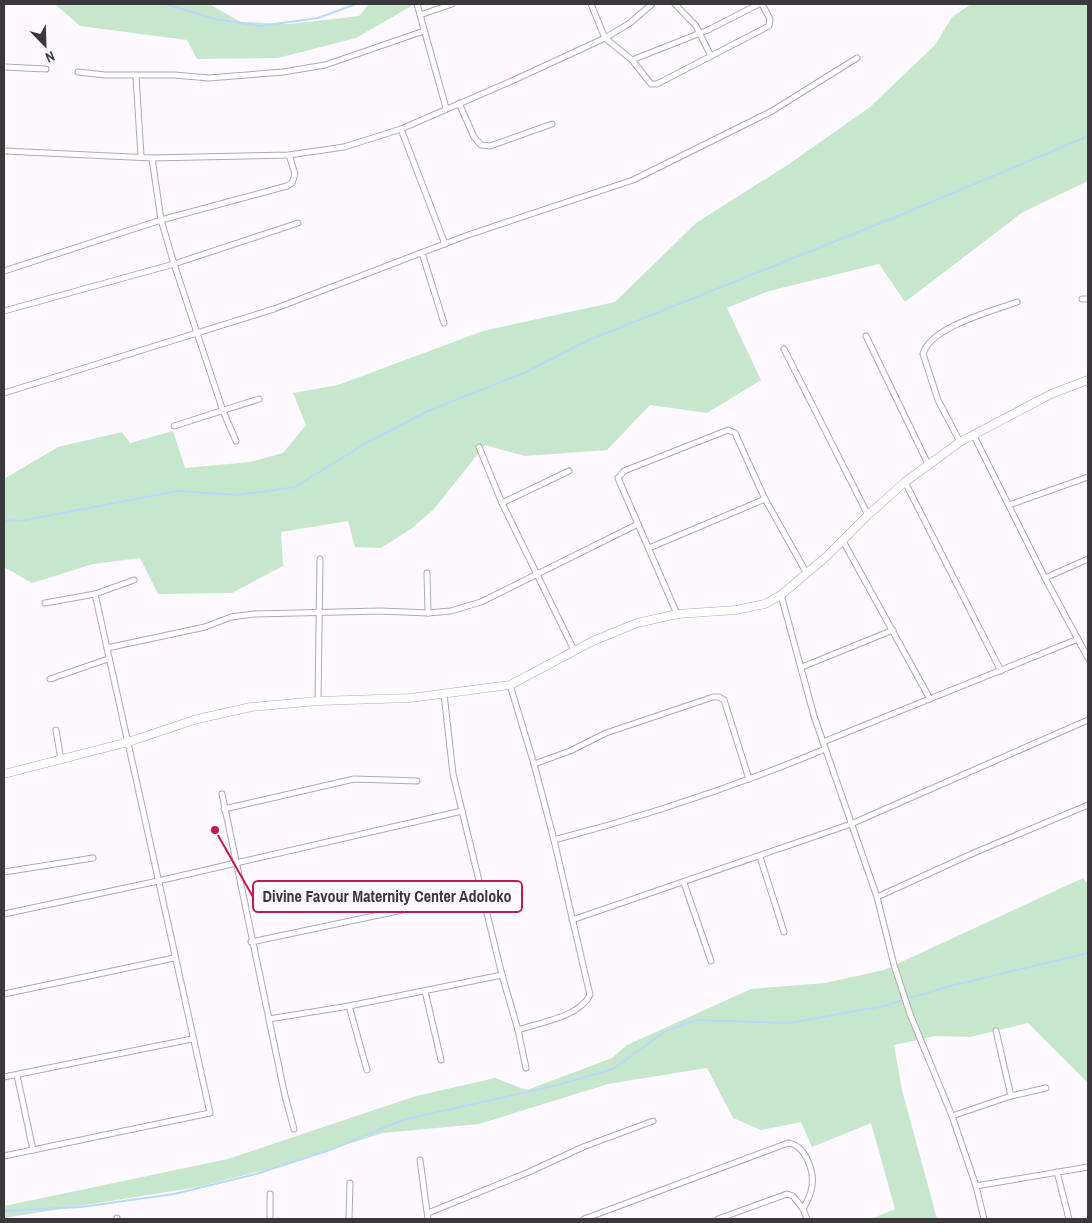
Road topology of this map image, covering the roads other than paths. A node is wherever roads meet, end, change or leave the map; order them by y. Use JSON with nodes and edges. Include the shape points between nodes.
{"nodes":[{"id":1,"x":418,"y":4,"type":"edge"},
{"id":2,"x":452,"y":4,"type":"edge"},
{"id":3,"x":591,"y":4,"type":"edge"},
{"id":4,"x":652,"y":4,"type":"edge"},
{"id":5,"x":675,"y":4,"type":"edge"},
{"id":6,"x":761,"y":4,"type":"edge"},
{"id":7,"x":420,"y":15,"type":"junction"},
{"id":8,"x":424,"y":31,"type":"junction"},
{"id":9,"x":700,"y":34,"type":"junction"},
{"id":10,"x":604,"y":38,"type":"junction"},
{"id":11,"x":711,"y":56,"type":"junction"},
{"id":12,"x":857,"y":58,"type":"dead end"},
{"id":13,"x":632,"y":60,"type":"junction"},
{"id":14,"x":4,"y":67,"type":"edge"},
{"id":15,"x":46,"y":69,"type":"dead end"},
{"id":16,"x":78,"y":72,"type":"dead end"},
{"id":17,"x":136,"y":76,"type":"junction"},
{"id":18,"x":459,"y":103,"type":"junction"},
{"id":19,"x":446,"y":108,"type":"junction"},
{"id":20,"x":552,"y":124,"type":"dead end"},
{"id":21,"x":401,"y":129,"type":"junction"},
{"id":22,"x":4,"y":152,"type":"edge"},
{"id":23,"x":289,"y":155,"type":"junction"},
{"id":24,"x":141,"y":156,"type":"junction"},
{"id":25,"x":152,"y":158,"type":"junction"},
{"id":26,"x":161,"y":220,"type":"junction"},
{"id":27,"x":298,"y":224,"type":"dead end"},
{"id":28,"x":445,"y":244,"type":"junction"},
{"id":29,"x":422,"y":253,"type":"junction"},
{"id":30,"x":174,"y":264,"type":"junction"},
{"id":31,"x":4,"y":271,"type":"edge"},
{"id":32,"x":1018,"y":302,"type":"dead end"},
{"id":33,"x":4,"y":311,"type":"edge"},
{"id":34,"x":444,"y":323,"type":"dead end"},
{"id":35,"x":197,"y":332,"type":"junction"},
{"id":36,"x":866,"y":336,"type":"dead end"},
{"id":37,"x":784,"y":349,"type":"dead end"},
{"id":38,"x":1088,"y":380,"type":"edge"},
{"id":39,"x":4,"y":393,"type":"edge"},
{"id":40,"x":258,"y":399,"type":"dead end"},
{"id":41,"x":223,"y":411,"type":"junction"},
{"id":42,"x":174,"y":426,"type":"dead end"},
{"id":43,"x":973,"y":434,"type":"junction"},
{"id":44,"x":236,"y":441,"type":"dead end"},
{"id":45,"x":960,"y":442,"type":"junction"},
{"id":46,"x":479,"y":447,"type":"dead end"},
{"id":47,"x":928,"y":464,"type":"junction"},
{"id":48,"x":569,"y":471,"type":"dead end"},
{"id":49,"x":1088,"y":477,"type":"edge"},
{"id":50,"x":905,"y":482,"type":"junction"},
{"id":51,"x":765,"y":499,"type":"junction"},
{"id":52,"x":502,"y":502,"type":"junction"},
{"id":53,"x":1009,"y":505,"type":"junction"},
{"id":54,"x":868,"y":515,"type":"junction"},
{"id":55,"x":638,"y":524,"type":"junction"},
{"id":56,"x":843,"y":541,"type":"junction"},
{"id":57,"x":649,"y":548,"type":"junction"},
{"id":58,"x":320,"y":559,"type":"dead end"},
{"id":59,"x":1088,"y":559,"type":"edge"},
{"id":60,"x":806,"y":572,"type":"junction"},
{"id":61,"x":427,"y":573,"type":"dead end"},
{"id":62,"x":536,"y":574,"type":"junction"},
{"id":63,"x":1045,"y":578,"type":"junction"},
{"id":64,"x":134,"y":580,"type":"dead end"},
{"id":65,"x":95,"y":594,"type":"junction"},
{"id":66,"x":781,"y":594,"type":"junction"},
{"id":67,"x":44,"y":603,"type":"dead end"},
{"id":68,"x":428,"y":613,"type":"junction"},
{"id":69,"x":320,"y":614,"type":"junction"},
{"id":70,"x":677,"y":614,"type":"junction"},
{"id":71,"x":893,"y":630,"type":"junction"},
{"id":72,"x":1078,"y":638,"type":"junction"},
{"id":73,"x":106,"y":648,"type":"junction"},
{"id":74,"x":1086,"y":649,"type":"edge"},
{"id":75,"x":574,"y":650,"type":"junction"},
{"id":76,"x":1088,"y":658,"type":"edge"},
{"id":77,"x":108,"y":659,"type":"junction"},
{"id":78,"x":802,"y":667,"type":"junction"},
{"id":79,"x":1001,"y":670,"type":"junction"},
{"id":80,"x":50,"y":678,"type":"dead end"},
{"id":81,"x":510,"y":685,"type":"junction"},
{"id":82,"x":444,"y":694,"type":"junction"},
{"id":83,"x":930,"y":699,"type":"junction"},
{"id":84,"x":318,"y":701,"type":"junction"},
{"id":85,"x":1088,"y":720,"type":"edge"},
{"id":86,"x":56,"y":730,"type":"dead end"},
{"id":87,"x":128,"y":742,"type":"junction"},
{"id":88,"x":823,"y":742,"type":"junction"},
{"id":89,"x":825,"y":749,"type":"junction"},
{"id":90,"x":60,"y":760,"type":"junction"},
{"id":91,"x":534,"y":764,"type":"junction"},
{"id":92,"x":4,"y":774,"type":"edge"},
{"id":93,"x":749,"y":779,"type":"junction"},
{"id":94,"x":417,"y":780,"type":"dead end"},
{"id":95,"x":222,"y":794,"type":"dead end"},
{"id":96,"x":1088,"y":805,"type":"edge"},
{"id":97,"x":224,"y":809,"type":"junction"},
{"id":98,"x":462,"y":811,"type":"junction"},
{"id":99,"x":851,"y":824,"type":"junction"},
{"id":100,"x":554,"y":840,"type":"junction"},
{"id":101,"x":760,"y":857,"type":"junction"},
{"id":102,"x":93,"y":858,"type":"dead end"},
{"id":103,"x":237,"y":863,"type":"junction"},
{"id":104,"x":4,"y":872,"type":"edge"},
{"id":105,"x":158,"y":881,"type":"junction"},
{"id":106,"x":684,"y":883,"type":"junction"},
{"id":107,"x":483,"y":893,"type":"junction"},
{"id":108,"x":878,"y":896,"type":"junction"},
{"id":109,"x":4,"y":914,"type":"edge"},
{"id":110,"x":572,"y":920,"type":"junction"},
{"id":111,"x":784,"y":932,"type":"dead end"},
{"id":112,"x":252,"y":942,"type":"junction"},
{"id":113,"x":174,"y":958,"type":"junction"},
{"id":114,"x":711,"y":961,"type":"dead end"},
{"id":115,"x":502,"y":975,"type":"junction"},
{"id":116,"x":425,"y":991,"type":"junction"},
{"id":117,"x":4,"y":994,"type":"edge"},
{"id":118,"x":349,"y":1006,"type":"junction"},
{"id":119,"x":269,"y":1019,"type":"junction"},
{"id":120,"x":518,"y":1030,"type":"junction"},
{"id":121,"x":996,"y":1031,"type":"dead end"},
{"id":122,"x":192,"y":1039,"type":"junction"},
{"id":123,"x":442,"y":1060,"type":"dead end"},
{"id":124,"x":526,"y":1068,"type":"dead end"},
{"id":125,"x":367,"y":1070,"type":"dead end"},
{"id":126,"x":17,"y":1074,"type":"junction"},
{"id":127,"x":4,"y":1077,"type":"edge"},
{"id":128,"x":1046,"y":1088,"type":"dead end"},
{"id":129,"x":1011,"y":1096,"type":"junction"},
{"id":130,"x":952,"y":1116,"type":"junction"},
{"id":131,"x":653,"y":1121,"type":"dead end"},
{"id":132,"x":294,"y":1129,"type":"dead end"},
{"id":133,"x":33,"y":1150,"type":"junction"},
{"id":134,"x":4,"y":1156,"type":"edge"},
{"id":135,"x":420,"y":1160,"type":"dead end"},
{"id":136,"x":1088,"y":1167,"type":"edge"},
{"id":137,"x":1057,"y":1172,"type":"junction"},
{"id":138,"x":350,"y":1183,"type":"dead end"},
{"id":139,"x":976,"y":1186,"type":"junction"},
{"id":140,"x":270,"y":1194,"type":"dead end"},
{"id":141,"x":804,"y":1209,"type":"junction"},
{"id":142,"x":428,"y":1216,"type":"edge"},
{"id":143,"x":270,"y":1219,"type":"edge"},
{"id":144,"x":349,"y":1219,"type":"edge"},
{"id":145,"x":584,"y":1219,"type":"edge"},
{"id":146,"x":718,"y":1219,"type":"edge"},
{"id":147,"x":807,"y":1219,"type":"edge"},
{"id":148,"x":984,"y":1219,"type":"edge"},
{"id":149,"x":1069,"y":1219,"type":"edge"}],
"edges":[{"from":1,"to":7,"type":"street"},
{"from":2,"to":7,"type":"street"},
{"from":3,"to":10,"type":"street"},
{"from":4,"to":10,"type":"street","via":[[630,23]]},
{"from":5,"to":9,"type":"street"},
{"from":6,"to":9,"type":"street"},
{"from":6,"to":11,"type":"street","via":[[770,19],[769,26]]},
{"from":7,"to":8,"type":"street"},
{"from":8,"to":17,"type":"street","via":[[306,69],[220,78],[174,74]]},
{"from":8,"to":19,"type":"street"},
{"from":9,"to":11,"type":"street"},
{"from":9,"to":13,"type":"street"},
{"from":10,"to":13,"type":"street"},
{"from":10,"to":18,"type":"street"},
{"from":11,"to":13,"type":"street","via":[[657,84],[646,80]]},
{"from":12,"to":28,"type":"street","via":[[772,111],[660,169]]},
{"from":14,"to":15,"type":"street"},
{"from":16,"to":17,"type":"street"},
{"from":17,"to":24,"type":"street"},
{"from":18,"to":19,"type":"street"},
{"from":18,"to":20,"type":"street","via":[[481,145],[490,146]]},
{"from":19,"to":21,"type":"street"},
{"from":21,"to":23,"type":"street","via":[[344,147]]},
{"from":21,"to":28,"type":"street"},
{"from":22,"to":24,"type":"street"},
{"from":23,"to":25,"type":"street"},
{"from":23,"to":26,"type":"street","via":[[295,174],[287,186]]},
{"from":24,"to":25,"type":"street"},
{"from":25,"to":26,"type":"street"},
{"from":26,"to":30,"type":"street"},
{"from":26,"to":31,"type":"street"},
{"from":27,"to":30,"type":"street"},
{"from":28,"to":29,"type":"street"},
{"from":29,"to":34,"type":"street"},
{"from":29,"to":35,"type":"street","via":[[292,302]]},
{"from":30,"to":33,"type":"street"},
{"from":30,"to":35,"type":"street"},
{"from":32,"to":45,"type":"street","via":[[942,332],[925,347],[923,354],[938,400]]},
{"from":35,"to":39,"type":"street"},
{"from":35,"to":41,"type":"street"},
{"from":36,"to":47,"type":"street"},
{"from":37,"to":54,"type":"street"},
{"from":38,"to":43,"type":"street","via":[[1051,394]]},
{"from":40,"to":41,"type":"street"},
{"from":41,"to":42,"type":"street"},
{"from":41,"to":44,"type":"street"},
{"from":43,"to":45,"type":"street"},
{"from":43,"to":53,"type":"street"},
{"from":45,"to":47,"type":"street"},
{"from":46,"to":52,"type":"street"},
{"from":47,"to":50,"type":"street"},
{"from":48,"to":52,"type":"street"},
{"from":49,"to":53,"type":"street"},
{"from":50,"to":54,"type":"street"},
{"from":50,"to":79,"type":"street"},
{"from":51,"to":55,"type":"street","via":[[739,442],[728,430],[624,471],[618,478],[620,486]]},
{"from":51,"to":57,"type":"street"},
{"from":51,"to":60,"type":"street"},
{"from":52,"to":62,"type":"street"},
{"from":53,"to":63,"type":"street"},
{"from":54,"to":56,"type":"street"},
{"from":55,"to":57,"type":"street"},
{"from":55,"to":62,"type":"street"},
{"from":56,"to":60,"type":"street"},
{"from":56,"to":71,"type":"street"},
{"from":57,"to":70,"type":"street"},
{"from":58,"to":69,"type":"street"},
{"from":59,"to":63,"type":"street"},
{"from":60,"to":66,"type":"street"},
{"from":61,"to":68,"type":"street"},
{"from":62,"to":68,"type":"street","via":[[481,602],[451,611]]},
{"from":62,"to":75,"type":"street"},
{"from":63,"to":72,"type":"street"},
{"from":64,"to":65,"type":"street"},
{"from":65,"to":67,"type":"street"},
{"from":65,"to":73,"type":"street"},
{"from":66,"to":70,"type":"street","via":[[765,604],[736,610]]},
{"from":66,"to":78,"type":"street"},
{"from":68,"to":69,"type":"street"},
{"from":69,"to":73,"type":"street","via":[[231,617],[205,627]]},
{"from":69,"to":84,"type":"street"},
{"from":70,"to":75,"type":"street","via":[[637,623]]},
{"from":71,"to":78,"type":"street"},
{"from":71,"to":83,"type":"street"},
{"from":72,"to":74,"type":"street"},
{"from":72,"to":79,"type":"street"},
{"from":73,"to":77,"type":"street"},
{"from":74,"to":76,"type":"street"},
{"from":75,"to":81,"type":"street"},
{"from":77,"to":80,"type":"street"},
{"from":77,"to":87,"type":"street"},
{"from":78,"to":88,"type":"street"},
{"from":79,"to":83,"type":"street"},
{"from":81,"to":82,"type":"street"},
{"from":81,"to":91,"type":"street"},
{"from":82,"to":84,"type":"street"},
{"from":82,"to":98,"type":"street","via":[[453,774]]},
{"from":83,"to":88,"type":"street"},
{"from":84,"to":87,"type":"street","via":[[251,707],[197,719]]},
{"from":85,"to":99,"type":"street"},
{"from":86,"to":90,"type":"street"},
{"from":87,"to":90,"type":"street"},
{"from":87,"to":105,"type":"street"},
{"from":88,"to":89,"type":"street"},
{"from":89,"to":93,"type":"street"},
{"from":89,"to":99,"type":"street"},
{"from":90,"to":92,"type":"street"},
{"from":91,"to":93,"type":"street","via":[[570,752],[606,733],[719,697],[724,700]]},
{"from":91,"to":100,"type":"street"},
{"from":93,"to":100,"type":"street","via":[[621,823]]},
{"from":94,"to":97,"type":"street","via":[[354,779]]},
{"from":95,"to":97,"type":"street"},
{"from":96,"to":108,"type":"street"},
{"from":97,"to":103,"type":"street"},
{"from":98,"to":103,"type":"street"},
{"from":98,"to":107,"type":"street"},
{"from":99,"to":101,"type":"street"},
{"from":99,"to":108,"type":"street"},
{"from":100,"to":110,"type":"street"},
{"from":101,"to":106,"type":"street"},
{"from":101,"to":111,"type":"street"},
{"from":102,"to":104,"type":"street"},
{"from":103,"to":105,"type":"street"},
{"from":103,"to":112,"type":"street"},
{"from":105,"to":109,"type":"street"},
{"from":105,"to":113,"type":"street"},
{"from":106,"to":110,"type":"street"},
{"from":106,"to":114,"type":"street"},
{"from":107,"to":112,"type":"street"},
{"from":107,"to":115,"type":"street"},
{"from":108,"to":130,"type":"street","via":[[894,965],[910,1014]]},
{"from":110,"to":120,"type":"street","via":[[590,995],[573,1013]]},
{"from":112,"to":119,"type":"street"},
{"from":113,"to":117,"type":"street"},
{"from":113,"to":122,"type":"street"},
{"from":115,"to":116,"type":"street"},
{"from":115,"to":120,"type":"street"},
{"from":116,"to":118,"type":"street"},
{"from":116,"to":123,"type":"street"},
{"from":118,"to":119,"type":"street"},
{"from":118,"to":125,"type":"street"},
{"from":119,"to":132,"type":"street"},
{"from":120,"to":124,"type":"street"},
{"from":121,"to":129,"type":"street"},
{"from":122,"to":126,"type":"street"},
{"from":122,"to":133,"type":"street","via":[[210,1113]]},
{"from":126,"to":127,"type":"street"},
{"from":126,"to":133,"type":"street"},
{"from":128,"to":129,"type":"street"},
{"from":129,"to":130,"type":"street"},
{"from":130,"to":139,"type":"street"},
{"from":131,"to":142,"type":"street","via":[[583,1147]]},
{"from":133,"to":134,"type":"street"},
{"from":135,"to":142,"type":"street"},
{"from":136,"to":137,"type":"street"},
{"from":137,"to":139,"type":"street"},
{"from":137,"to":149,"type":"street"},
{"from":138,"to":144,"type":"street"},
{"from":139,"to":148,"type":"street"},
{"from":140,"to":143,"type":"street"},
{"from":141,"to":145,"type":"street","via":[[812,1189],[809,1165],[804,1152],[795,1144],[788,1143]]},
{"from":141,"to":146,"type":"street","via":[[787,1194]]},
{"from":141,"to":147,"type":"street"}]}
